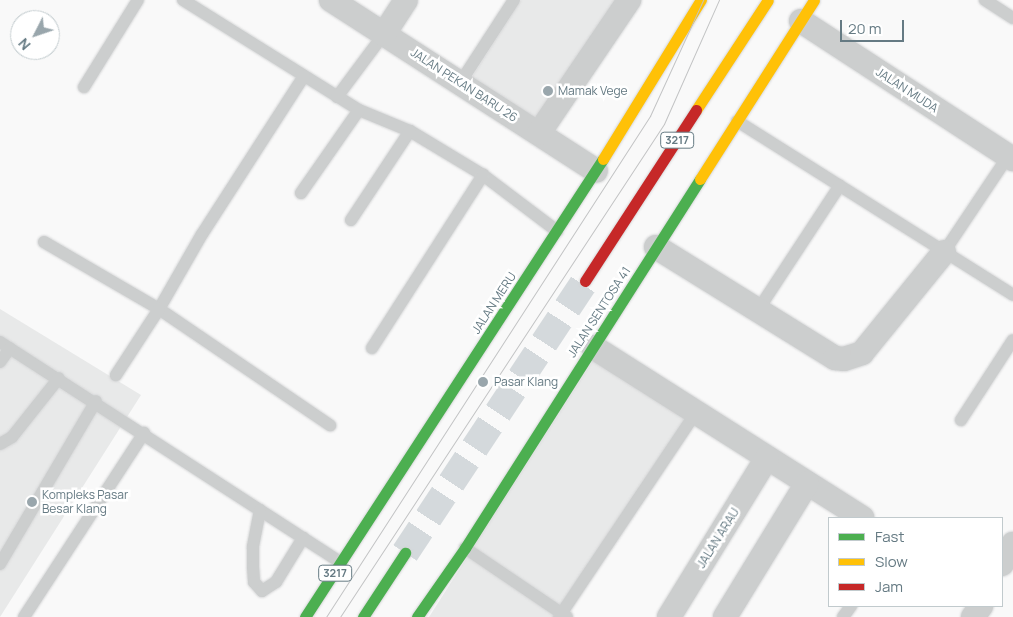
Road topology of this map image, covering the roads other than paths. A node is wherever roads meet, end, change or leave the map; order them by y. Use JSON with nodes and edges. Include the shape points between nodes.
{"nodes":[{"id":1,"x":138,"y":0,"type":"edge"},
{"id":2,"x":183,"y":0,"type":"edge"},
{"id":3,"x":331,"y":0,"type":"edge"},
{"id":4,"x":406,"y":0,"type":"edge"},
{"id":5,"x":514,"y":0,"type":"edge"},
{"id":6,"x":629,"y":0,"type":"edge"},
{"id":7,"x":701,"y":0,"type":"edge"},
{"id":8,"x":768,"y":0,"type":"edge"},
{"id":9,"x":814,"y":0,"type":"edge"},
{"id":10,"x":984,"y":0,"type":"edge"},
{"id":11,"x":1013,"y":18,"type":"edge"},
{"id":12,"x":801,"y":21,"type":"junction"},
{"id":13,"x":384,"y":34,"type":"junction"},
{"id":14,"x":304,"y":76,"type":"junction"},
{"id":15,"x":460,"y":83,"type":"junction"},
{"id":16,"x":84,"y":87,"type":"dead end"},
{"id":17,"x":337,"y":97,"type":"junction"},
{"id":18,"x":359,"y":110,"type":"junction"},
{"id":19,"x":737,"y":121,"type":"junction"},
{"id":20,"x":410,"y":131,"type":"junction"},
{"id":21,"x":539,"y":133,"type":"junction"},
{"id":22,"x":1011,"y":154,"type":"edge"},
{"id":23,"x":596,"y":171,"type":"junction"},
{"id":24,"x":483,"y":176,"type":"junction"},
{"id":25,"x":840,"y":184,"type":"junction"},
{"id":26,"x":301,"y":192,"type":"dead end"},
{"id":27,"x":351,"y":220,"type":"dead end"},
{"id":28,"x":557,"y":231,"type":"junction"},
{"id":29,"x":44,"y":242,"type":"dead end"},
{"id":30,"x":656,"y":247,"type":"junction"},
{"id":31,"x":944,"y":252,"type":"junction"},
{"id":32,"x":585,"y":281,"type":"tunnel mouth"},
{"id":33,"x":1013,"y":295,"type":"edge"},
{"id":34,"x":159,"y":309,"type":"junction"},
{"id":35,"x":758,"y":310,"type":"junction"},
{"id":36,"x":1013,"y":340,"type":"edge"},
{"id":37,"x":5,"y":344,"type":"edge"},
{"id":38,"x":593,"y":347,"type":"junction"},
{"id":39,"x":372,"y":348,"type":"dead end"},
{"id":40,"x":0,"y":362,"type":"edge"},
{"id":41,"x":116,"y":375,"type":"dead end"},
{"id":42,"x":59,"y":378,"type":"junction"},
{"id":43,"x":96,"y":401,"type":"junction"},
{"id":44,"x":695,"y":414,"type":"junction"},
{"id":45,"x":961,"y":420,"type":"dead end"},
{"id":46,"x":330,"y":425,"type":"dead end"},
{"id":47,"x":144,"y":433,"type":"junction"},
{"id":48,"x":0,"y":444,"type":"edge"},
{"id":49,"x":767,"y":458,"type":"junction"},
{"id":50,"x":807,"y":483,"type":"junction"},
{"id":51,"x":260,"y":510,"type":"junction"},
{"id":52,"x":860,"y":517,"type":"edge"},
{"id":53,"x":303,"y":538,"type":"junction"},
{"id":54,"x":1013,"y":544,"type":"edge"},
{"id":55,"x":465,"y":548,"type":"junction"},
{"id":56,"x":405,"y":553,"type":"tunnel mouth"},
{"id":57,"x":1003,"y":562,"type":"edge"},
{"id":58,"x":341,"y":563,"type":"junction"},
{"id":59,"x":0,"y":564,"type":"edge"},
{"id":60,"x":563,"y":616,"type":"edge"},
{"id":61,"x":24,"y":617,"type":"edge"},
{"id":62,"x":305,"y":617,"type":"edge"},
{"id":63,"x":363,"y":617,"type":"edge"},
{"id":64,"x":417,"y":617,"type":"edge"},
{"id":65,"x":669,"y":617,"type":"edge"},
{"id":66,"x":725,"y":617,"type":"edge"}],
"edges":[{"from":1,"to":16,"type":"lane"},
{"from":2,"to":14,"type":"lane"},
{"from":3,"to":13,"type":"street","name":"JALAN PEKAN BARU 26"},
{"from":4,"to":13,"type":"street"},
{"from":5,"to":15,"type":"lane"},
{"from":6,"to":21,"type":"street"},
{"from":7,"to":23,"type":"main road","name":"JALAN MERU","number":"3217"},
{"from":8,"to":32,"type":"main road","number":"3217"},
{"from":9,"to":12,"type":"main road","name":"JALAN SENTOSA 41"},
{"from":10,"to":11,"type":"lane"},
{"from":12,"to":19,"type":"main road","name":"JALAN SENTOSA 41"},
{"from":12,"to":22,"type":"street","name":"JALAN MUDA"},
{"from":13,"to":15,"type":"street","name":"JALAN PEKAN BARU 26"},
{"from":13,"to":17,"type":"lane"},
{"from":14,"to":17,"type":"lane"},
{"from":14,"to":34,"type":"lane","via":[[202,234]]},
{"from":15,"to":21,"type":"street","name":"JALAN PEKAN BARU 26"},
{"from":17,"to":18,"type":"lane"},
{"from":18,"to":20,"type":"lane"},
{"from":18,"to":26,"type":"lane"},
{"from":19,"to":25,"type":"lane"},
{"from":19,"to":30,"type":"main road","name":"JALAN SENTOSA 41"},
{"from":20,"to":24,"type":"lane"},
{"from":20,"to":27,"type":"lane"},
{"from":21,"to":23,"type":"street","name":"JALAN PEKAN BARU 26"},
{"from":22,"to":31,"type":"lane"},
{"from":23,"to":28,"type":"main road","name":"JALAN MERU","number":"3217"},
{"from":24,"to":28,"type":"lane"},
{"from":24,"to":39,"type":"lane"},
{"from":25,"to":31,"type":"lane"},
{"from":25,"to":35,"type":"lane"},
{"from":28,"to":58,"type":"main road","name":"JALAN MERU","number":"3217"},
{"from":29,"to":34,"type":"lane"},
{"from":30,"to":35,"type":"street"},
{"from":30,"to":38,"type":"main road","name":"JALAN SENTOSA 41"},
{"from":31,"to":33,"type":"lane"},
{"from":31,"to":35,"type":"street","via":[[862,353],[854,357],[835,358]]},
{"from":34,"to":41,"type":"lane"},
{"from":34,"to":46,"type":"lane"},
{"from":36,"to":45,"type":"lane"},
{"from":37,"to":40,"type":"lane"},
{"from":37,"to":42,"type":"lane"},
{"from":38,"to":44,"type":"street"},
{"from":38,"to":55,"type":"main road","name":"JALAN SENTOSA 41"},
{"from":42,"to":43,"type":"lane"},
{"from":42,"to":48,"type":"lane","via":[[12,437]]},
{"from":43,"to":47,"type":"lane"},
{"from":43,"to":59,"type":"lane"},
{"from":44,"to":49,"type":"street"},
{"from":44,"to":60,"type":"lane"},
{"from":47,"to":51,"type":"lane"},
{"from":47,"to":61,"type":"lane"},
{"from":49,"to":50,"type":"street"},
{"from":49,"to":65,"type":"street","name":"JALAN ARAU"},
{"from":50,"to":52,"type":"street"},
{"from":50,"to":66,"type":"street"},
{"from":51,"to":53,"type":"lane"},
{"from":51,"to":53,"type":"lane","via":[[253,547],[257,587],[262,591],[276,582]]},
{"from":53,"to":58,"type":"lane"},
{"from":54,"to":57,"type":"street"},
{"from":55,"to":60,"type":"lane"},
{"from":55,"to":64,"type":"main road","name":"JALAN SENTOSA 41"},
{"from":56,"to":63,"type":"main road"},
{"from":58,"to":62,"type":"main road","name":"JALAN MERU","number":"3217"}]}
